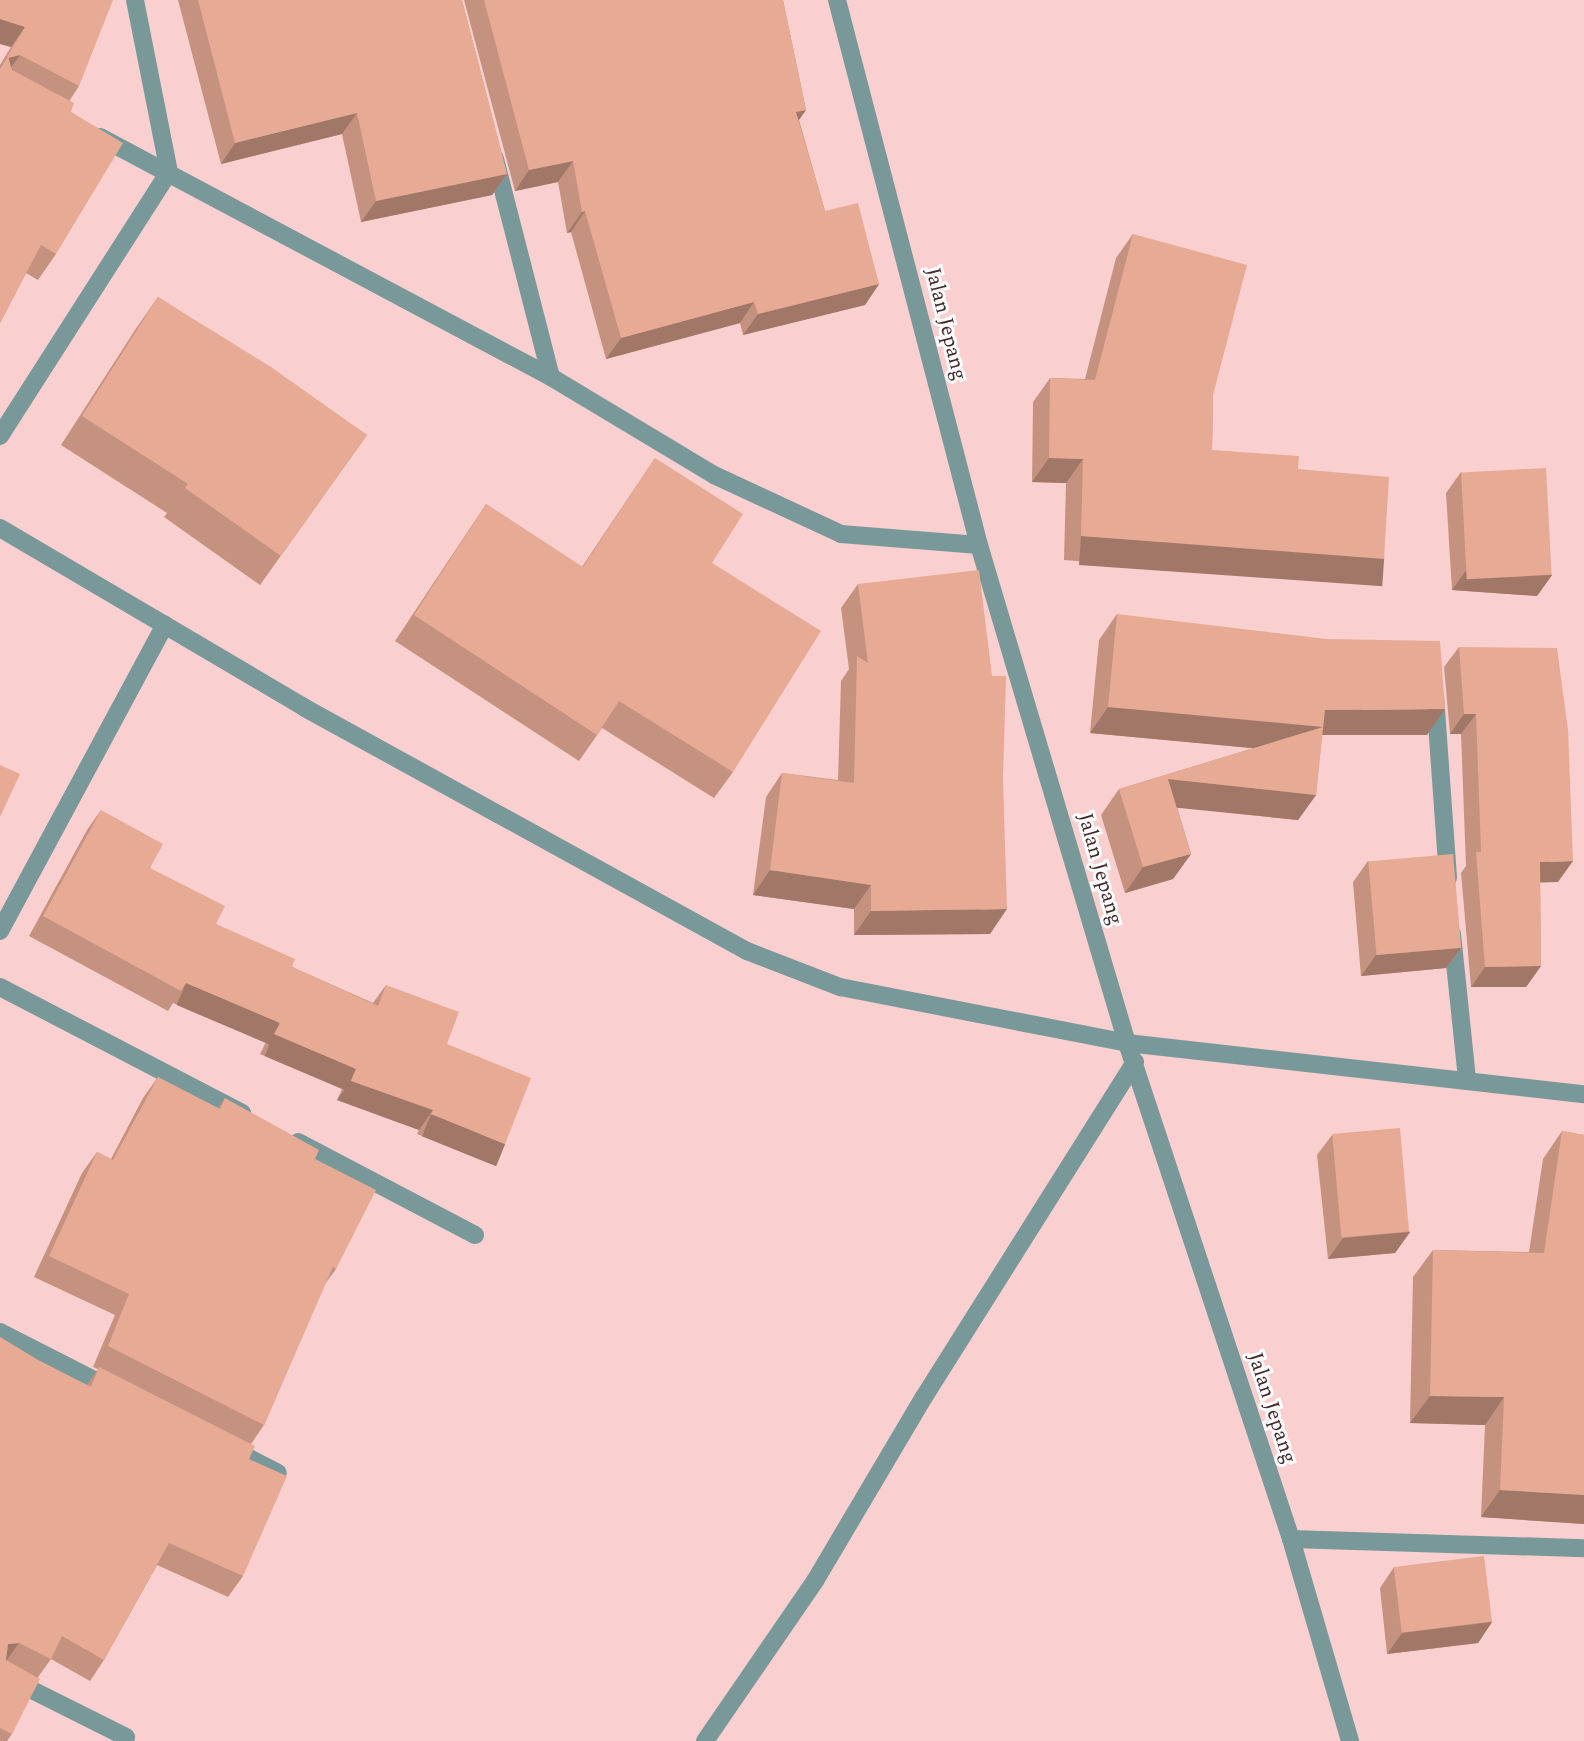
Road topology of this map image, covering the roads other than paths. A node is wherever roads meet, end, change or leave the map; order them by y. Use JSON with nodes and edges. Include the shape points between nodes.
{"nodes":[{"id":1,"x":135,"y":0,"type":"edge"},
{"id":2,"x":837,"y":0,"type":"edge"},
{"id":3,"x":85,"y":129,"type":"edge"},
{"id":4,"x":489,"y":135,"type":"edge"},
{"id":5,"x":169,"y":172,"type":"junction"},
{"id":6,"x":551,"y":377,"type":"junction"},
{"id":7,"x":0,"y":436,"type":"edge"},
{"id":8,"x":0,"y":528,"type":"edge"},
{"id":9,"x":979,"y":545,"type":"junction"},
{"id":10,"x":166,"y":625,"type":"junction"},
{"id":11,"x":1434,"y":681,"type":"edge"},
{"id":12,"x":1449,"y":891,"type":"edge"},
{"id":13,"x":1450,"y":917,"type":"edge"},
{"id":14,"x":0,"y":931,"type":"edge"},
{"id":15,"x":0,"y":987,"type":"edge"},
{"id":16,"x":1127,"y":1043,"type":"junction"},
{"id":17,"x":1135,"y":1062,"type":"junction"},
{"id":18,"x":1467,"y":1080,"type":"junction"},
{"id":19,"x":1584,"y":1094,"type":"edge"},
{"id":20,"x":260,"y":1122,"type":"edge"},
{"id":21,"x":284,"y":1134,"type":"edge"},
{"id":22,"x":475,"y":1235,"type":"dead end"},
{"id":23,"x":0,"y":1332,"type":"edge"},
{"id":24,"x":133,"y":1399,"type":"edge"},
{"id":25,"x":215,"y":1441,"type":"edge"},
{"id":26,"x":286,"y":1477,"type":"edge"},
{"id":27,"x":1291,"y":1539,"type":"junction"},
{"id":28,"x":1584,"y":1548,"type":"edge"},
{"id":29,"x":0,"y":1674,"type":"edge"},
{"id":30,"x":125,"y":1737,"type":"dead end"},
{"id":31,"x":705,"y":1741,"type":"edge"},
{"id":32,"x":1350,"y":1741,"type":"edge"}],
"edges":[{"from":1,"to":5,"type":"street"},
{"from":2,"to":9,"type":"street","name":"Jalan Jepang"},
{"from":3,"to":5,"type":"street"},
{"from":4,"to":6,"type":"street"},
{"from":5,"to":6,"type":"street"},
{"from":5,"to":7,"type":"street"},
{"from":6,"to":9,"type":"street","via":[[714,474],[841,534]]},
{"from":8,"to":10,"type":"street"},
{"from":9,"to":16,"type":"street","name":"Jalan Jepang"},
{"from":10,"to":14,"type":"street"},
{"from":10,"to":16,"type":"street","via":[[305,708],[747,951],[840,987]]},
{"from":11,"to":12,"type":"street"},
{"from":13,"to":18,"type":"street"},
{"from":15,"to":20,"type":"street"},
{"from":16,"to":17,"type":"street","name":"Jalan Jepang"},
{"from":16,"to":18,"type":"street"},
{"from":17,"to":27,"type":"street","name":"Jalan Jepang"},
{"from":17,"to":31,"type":"street","via":[[814,1581]]},
{"from":18,"to":19,"type":"street"},
{"from":21,"to":22,"type":"street"},
{"from":23,"to":24,"type":"street"},
{"from":25,"to":26,"type":"street"},
{"from":27,"to":28,"type":"street"},
{"from":27,"to":32,"type":"street","name":"Jalan Jepang"},
{"from":29,"to":30,"type":"street"}]}
